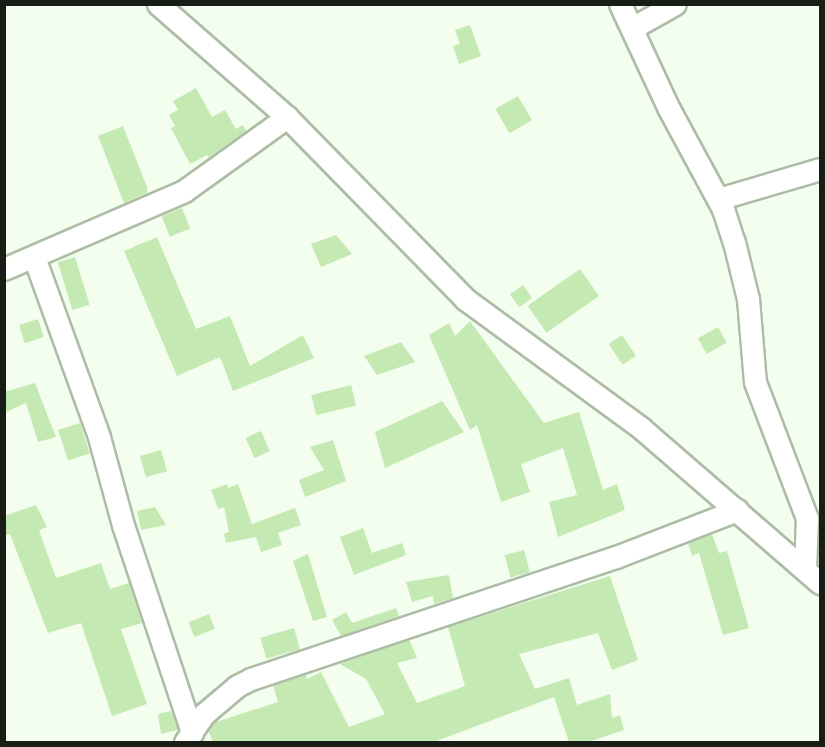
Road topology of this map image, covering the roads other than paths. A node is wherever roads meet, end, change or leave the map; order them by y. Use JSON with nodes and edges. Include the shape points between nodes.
{"nodes":[{"id":1,"x":158,"y":4,"type":"edge"},
{"id":2,"x":620,"y":4,"type":"edge"},
{"id":3,"x":675,"y":4,"type":"edge"},
{"id":4,"x":632,"y":28,"type":"junction"},
{"id":5,"x":287,"y":117,"type":"junction"},
{"id":6,"x":820,"y":169,"type":"edge"},
{"id":7,"x":717,"y":199,"type":"junction"},
{"id":8,"x":34,"y":257,"type":"junction"},
{"id":9,"x":4,"y":269,"type":"edge"},
{"id":10,"x":737,"y":510,"type":"junction"},
{"id":11,"x":804,"y":568,"type":"junction"},
{"id":12,"x":820,"y":583,"type":"edge"},
{"id":13,"x":188,"y":738,"type":"edge"}],
"edges":[{"from":1,"to":5,"type":"street"},
{"from":2,"to":4,"type":"street"},
{"from":3,"to":4,"type":"street"},
{"from":4,"to":7,"type":"street"},
{"from":5,"to":8,"type":"street","via":[[184,191]]},
{"from":5,"to":10,"type":"street","via":[[465,299],[641,428]]},
{"from":6,"to":7,"type":"street"},
{"from":7,"to":11,"type":"street","via":[[734,242],[748,299],[756,382],[763,410],[807,518]]},
{"from":8,"to":9,"type":"street"},
{"from":8,"to":13,"type":"street","via":[[99,436]]},
{"from":10,"to":11,"type":"street"},
{"from":10,"to":13,"type":"street","via":[[595,565],[251,679],[204,714]]},
{"from":11,"to":12,"type":"street"}]}
